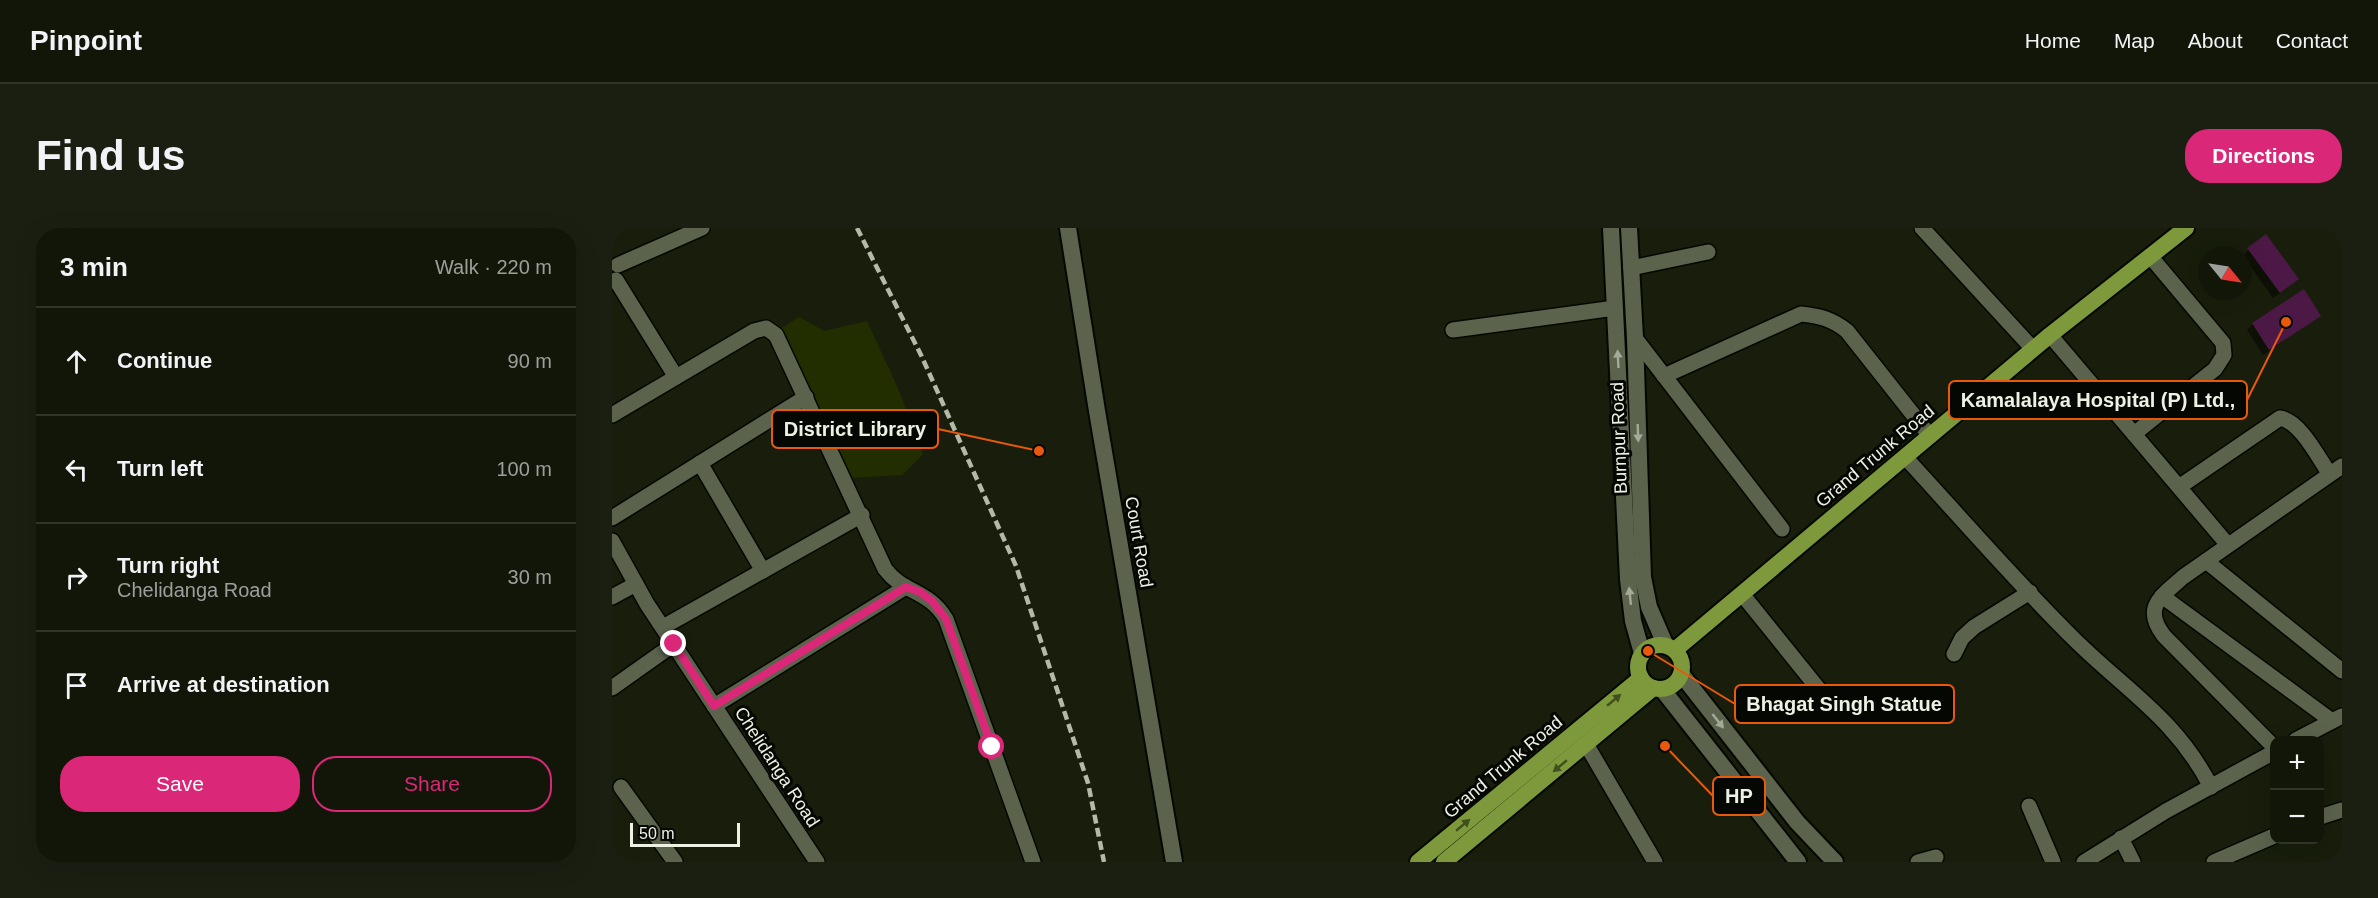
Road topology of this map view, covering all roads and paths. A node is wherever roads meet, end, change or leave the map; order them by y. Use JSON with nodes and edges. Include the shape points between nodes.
{"nodes":[{"id":1,"x":702,"y":228,"type":"edge"},
{"id":2,"x":1068,"y":228,"type":"edge"},
{"id":3,"x":1611,"y":228,"type":"edge"},
{"id":4,"x":1629,"y":228,"type":"edge"},
{"id":5,"x":1922,"y":228,"type":"edge"},
{"id":6,"x":2186,"y":228,"type":"edge"},
{"id":7,"x":1708,"y":252,"type":"dead end"},
{"id":8,"x":2150,"y":256,"type":"junction"},
{"id":9,"x":1631,"y":268,"type":"junction"},
{"id":10,"x":615,"y":271,"type":"edge"},
{"id":11,"x":1615,"y":308,"type":"junction"},
{"id":12,"x":1453,"y":330,"type":"dead end"},
{"id":13,"x":2050,"y":335,"type":"junction"},
{"id":14,"x":1635,"y":338,"type":"junction"},
{"id":15,"x":2033,"y":349,"type":"junction"},
{"id":16,"x":1664,"y":376,"type":"junction"},
{"id":17,"x":676,"y":377,"type":"junction"},
{"id":18,"x":806,"y":397,"type":"junction"},
{"id":19,"x":612,"y":415,"type":"edge"},
{"id":20,"x":2134,"y":434,"type":"junction"},
{"id":21,"x":1930,"y":436,"type":"junction"},
{"id":22,"x":1905,"y":457,"type":"junction"},
{"id":23,"x":700,"y":463,"type":"junction"},
{"id":24,"x":2336,"y":470,"type":"edge"},
{"id":25,"x":2179,"y":488,"type":"junction"},
{"id":26,"x":862,"y":515,"type":"junction"},
{"id":27,"x":612,"y":518,"type":"edge"},
{"id":28,"x":1782,"y":529,"type":"dead end"},
{"id":29,"x":612,"y":541,"type":"edge"},
{"id":30,"x":2228,"y":545,"type":"junction"},
{"id":31,"x":2206,"y":561,"type":"junction"},
{"id":32,"x":763,"y":571,"type":"junction"},
{"id":33,"x":636,"y":584,"type":"junction"},
{"id":34,"x":906,"y":587,"type":"junction"},
{"id":35,"x":2030,"y":591,"type":"junction"},
{"id":36,"x":1742,"y":594,"type":"junction"},
{"id":37,"x":2162,"y":596,"type":"junction"},
{"id":38,"x":612,"y":597,"type":"edge"},
{"id":39,"x":663,"y":627,"type":"junction"},
{"id":40,"x":674,"y":644,"type":"junction"},
{"id":41,"x":1670,"y":647,"type":"junction"},
{"id":42,"x":1642,"y":653,"type":"junction"},
{"id":43,"x":1954,"y":654,"type":"dead end"},
{"id":44,"x":2342,"y":671,"type":"edge"},
{"id":45,"x":1682,"y":675,"type":"junction"},
{"id":46,"x":1652,"y":685,"type":"junction"},
{"id":47,"x":612,"y":688,"type":"edge"},
{"id":48,"x":1825,"y":698,"type":"dead end"},
{"id":49,"x":714,"y":706,"type":"junction"},
{"id":50,"x":2337,"y":718,"type":"edge"},
{"id":51,"x":2305,"y":736,"type":"edge"},
{"id":52,"x":2270,"y":743,"type":"edge"},
{"id":53,"x":1586,"y":744,"type":"junction"},
{"id":54,"x":2270,"y":754,"type":"edge"},
{"id":55,"x":621,"y":787,"type":"dead end"},
{"id":56,"x":2211,"y":787,"type":"junction"},
{"id":57,"x":2029,"y":806,"type":"dead end"},
{"id":58,"x":2342,"y":810,"type":"edge"},
{"id":59,"x":2324,"y":815,"type":"edge"},
{"id":60,"x":2121,"y":838,"type":"junction"},
{"id":61,"x":2270,"y":838,"type":"edge"},
{"id":62,"x":1936,"y":857,"type":"dead end"},
{"id":63,"x":675,"y":862,"type":"edge"},
{"id":64,"x":817,"y":862,"type":"edge"},
{"id":65,"x":1033,"y":862,"type":"edge"},
{"id":66,"x":1174,"y":862,"type":"edge"},
{"id":67,"x":1418,"y":862,"type":"edge"},
{"id":68,"x":1444,"y":862,"type":"edge"},
{"id":69,"x":1655,"y":862,"type":"edge"},
{"id":70,"x":1798,"y":862,"type":"edge"},
{"id":71,"x":1836,"y":862,"type":"edge"},
{"id":72,"x":1918,"y":862,"type":"edge"},
{"id":73,"x":2053,"y":862,"type":"edge"},
{"id":74,"x":2084,"y":862,"type":"edge"},
{"id":75,"x":2133,"y":862,"type":"edge"},
{"id":76,"x":2214,"y":862,"type":"edge"}],
"edges":[{"from":1,"to":10,"type":"street"},
{"from":2,"to":66,"type":"street","name":"Court Road"},
{"from":3,"to":11,"type":"street"},
{"from":4,"to":9,"type":"street","name":"Burnpur Road"},
{"from":5,"to":15,"type":"street"},
{"from":6,"to":8,"type":"main road","name":"Grand Trunk Road"},
{"from":7,"to":9,"type":"street"},
{"from":8,"to":13,"type":"main road","name":"Grand Trunk Road"},
{"from":8,"to":20,"type":"street","via":[[2223,343],[2224,355],[2215,369]]},
{"from":9,"to":14,"type":"street","name":"Burnpur Road"},
{"from":10,"to":17,"type":"street"},
{"from":11,"to":12,"type":"street"},
{"from":42,"to":11,"type":"street","one_way":true,"via":[[1628,579]]},
{"from":13,"to":15,"type":"main road","name":"Grand Trunk Road"},
{"from":13,"to":20,"type":"street"},
{"from":14,"to":16,"type":"street"},
{"from":14,"to":41,"type":"street","name":"Burnpur Road","one_way":true,"via":[[1643,578],[1649,607]]},
{"from":15,"to":21,"type":"main road","name":"Grand Trunk Road"},
{"from":16,"to":21,"type":"street","via":[[1801,314],[1822,316],[1847,331]]},
{"from":16,"to":28,"type":"street"},
{"from":17,"to":18,"type":"street","via":[[739,339],[766,328],[776,334]]},
{"from":17,"to":19,"type":"street"},
{"from":18,"to":23,"type":"street"},
{"from":18,"to":26,"type":"street"},
{"from":20,"to":25,"type":"street"},
{"from":21,"to":22,"type":"main road","name":"Grand Trunk Road"},
{"from":22,"to":35,"type":"street"},
{"from":22,"to":36,"type":"main road","name":"Grand Trunk Road"},
{"from":23,"to":27,"type":"street"},
{"from":23,"to":32,"type":"street"},
{"from":24,"to":25,"type":"street","via":[[2289,419],[2280,418]]},
{"from":24,"to":30,"type":"street"},
{"from":25,"to":30,"type":"street"},
{"from":26,"to":32,"type":"street"},
{"from":26,"to":34,"type":"street","via":[[885,569],[892,579]]},
{"from":29,"to":33,"type":"street","name":"Chelidanga Road"},
{"from":30,"to":31,"type":"street"},
{"from":31,"to":37,"type":"street"},
{"from":31,"to":44,"type":"street"},
{"from":32,"to":39,"type":"street"},
{"from":33,"to":38,"type":"street"},
{"from":33,"to":39,"type":"street","name":"Chelidanga Road"},
{"from":34,"to":49,"type":"street"},
{"from":34,"to":65,"type":"street","via":[[932,601],[946,619]]},
{"from":35,"to":43,"type":"street","via":[[1974,627],[1962,638]]},
{"from":35,"to":56,"type":"street","via":[[2076,641],[2175,732],[2197,759]]},
{"from":36,"to":41,"type":"main road","name":"Grand Trunk Road"},
{"from":36,"to":48,"type":"street"},
{"from":37,"to":50,"type":"street"},
{"from":37,"to":52,"type":"street","via":[[2153,610],[2154,623]]},
{"from":39,"to":40,"type":"street","name":"Chelidanga Road"},
{"from":40,"to":47,"type":"street"},
{"from":40,"to":49,"type":"street","name":"Chelidanga Road"},
{"from":41,"to":42,"type":"main road","name":"Grand Trunk Road","via":[[1652,645]]},
{"from":41,"to":45,"type":"main road","via":[[1683,662]]},
{"from":42,"to":46,"type":"main road","via":[[1638,661]]},
{"from":45,"to":46,"type":"main road","name":"Grand Trunk Road","via":[[1674,685]]},
{"from":45,"to":71,"type":"street","one_way":true,"via":[[1797,822]]},
{"from":46,"to":53,"type":"main road","name":"Grand Trunk Road"},
{"from":67,"to":46,"type":"main road","name":"Grand Trunk Road","one_way":true},
{"from":46,"to":70,"type":"street"},
{"from":49,"to":64,"type":"street","name":"Chelidanga Road"},
{"from":50,"to":51,"type":"street"},
{"from":53,"to":68,"type":"main road","name":"Grand Trunk Road","one_way":true},
{"from":53,"to":69,"type":"street"},
{"from":54,"to":56,"type":"street"},
{"from":55,"to":63,"type":"street"},
{"from":56,"to":60,"type":"street"},
{"from":57,"to":73,"type":"street"},
{"from":58,"to":59,"type":"street"},
{"from":60,"to":74,"type":"street"},
{"from":60,"to":75,"type":"street"},
{"from":61,"to":76,"type":"street"},
{"from":62,"to":72,"type":"street"}]}
